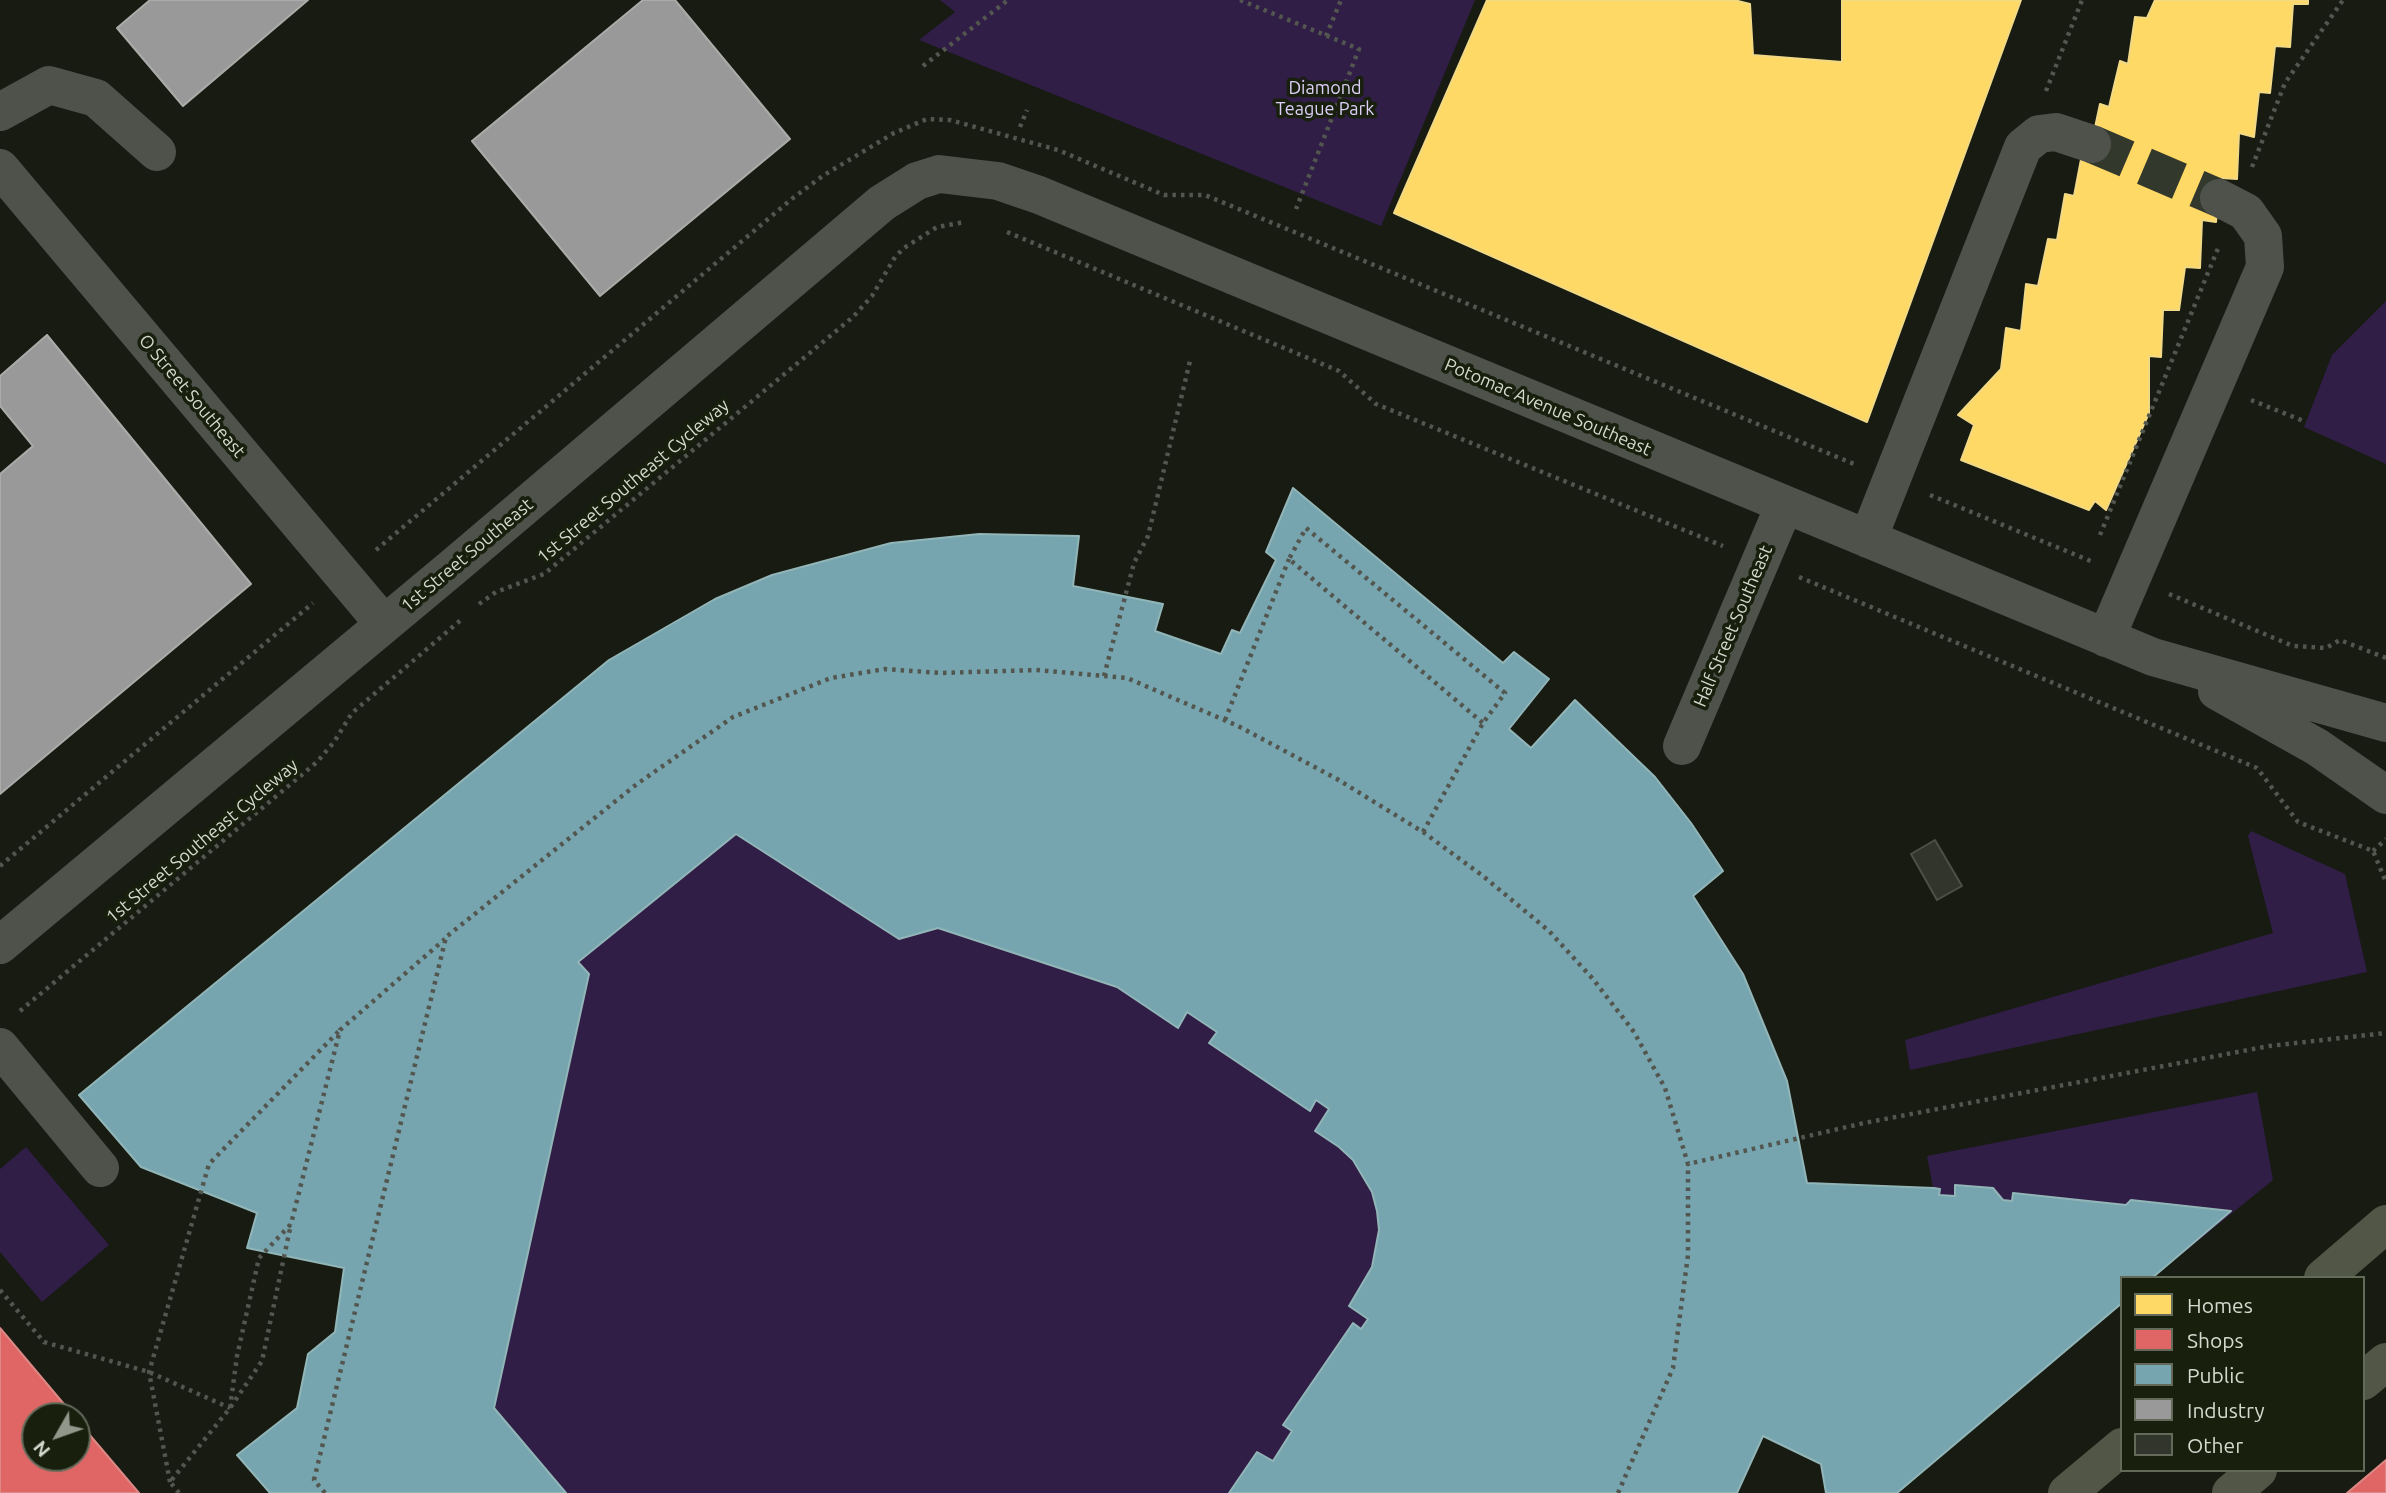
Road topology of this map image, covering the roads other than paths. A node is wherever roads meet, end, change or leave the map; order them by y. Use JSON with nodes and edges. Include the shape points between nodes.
{"nodes":[{"id":1,"x":0,"y":112,"type":"edge"},
{"id":2,"x":2092,"y":144,"type":"tunnel mouth"},
{"id":3,"x":157,"y":152,"type":"dead end"},
{"id":4,"x":0,"y":168,"type":"edge"},
{"id":5,"x":939,"y":174,"type":"joint"},
{"id":6,"x":2227,"y":202,"type":"tunnel mouth"},
{"id":7,"x":1784,"y":506,"type":"junction"},
{"id":8,"x":1868,"y":539,"type":"junction"},
{"id":9,"x":384,"y":624,"type":"junction"},
{"id":10,"x":2106,"y":638,"type":"junction"},
{"id":11,"x":2153,"y":657,"type":"junction"},
{"id":12,"x":2386,"y":723,"type":"edge"},
{"id":13,"x":1682,"y":746,"type":"dead end"},
{"id":14,"x":2386,"y":796,"type":"edge"},
{"id":15,"x":0,"y":945,"type":"edge"},
{"id":16,"x":7,"y":1031,"type":"edge"},
{"id":17,"x":100,"y":1168,"type":"dead end"},
{"id":18,"x":2386,"y":1224,"type":"edge"},
{"id":19,"x":2325,"y":1276,"type":"edge"},
{"id":20,"x":2386,"y":1362,"type":"edge"},
{"id":21,"x":2365,"y":1379,"type":"edge"},
{"id":22,"x":2120,"y":1449,"type":"edge"},
{"id":23,"x":2256,"y":1472,"type":"edge"},
{"id":24,"x":2067,"y":1493,"type":"edge"},
{"id":25,"x":2231,"y":1493,"type":"edge"}],
"edges":[{"from":1,"to":3,"type":"street","via":[[49,85],[96,98]]},
{"from":2,"to":8,"type":"street","via":[[2056,132],[2039,134],[2023,147]]},
{"from":4,"to":9,"type":"street","name":"O Street Southeast"},
{"from":5,"to":7,"type":"street","name":"Potomac Avenue Southeast","via":[[998,181],[1040,195]]},
{"from":5,"to":9,"type":"street","name":"1st Street Southeast","via":[[917,181],[882,203]]},
{"from":6,"to":10,"type":"street","via":[[2246,212],[2263,236],[2265,267]]},
{"from":7,"to":8,"type":"street","name":"Potomac Avenue Southeast"},
{"from":7,"to":13,"type":"street","name":"Half Street Southeast"},
{"from":8,"to":10,"type":"street","name":"Potomac Avenue Southeast"},
{"from":9,"to":15,"type":"street","name":"1st Street Southeast"},
{"from":10,"to":11,"type":"street","name":"Potomac Avenue Southeast"},
{"from":11,"to":12,"type":"street","name":"Potomac Avenue Southeast"},
{"from":11,"to":14,"type":"street","name":"Potomac Avenue Southeast","via":[[2279,724]]},
{"from":16,"to":17,"type":"street"},
{"from":18,"to":19,"type":"main road"},
{"from":20,"to":21,"type":"main road"},
{"from":22,"to":24,"type":"main road"},
{"from":23,"to":25,"type":"main road"}]}
